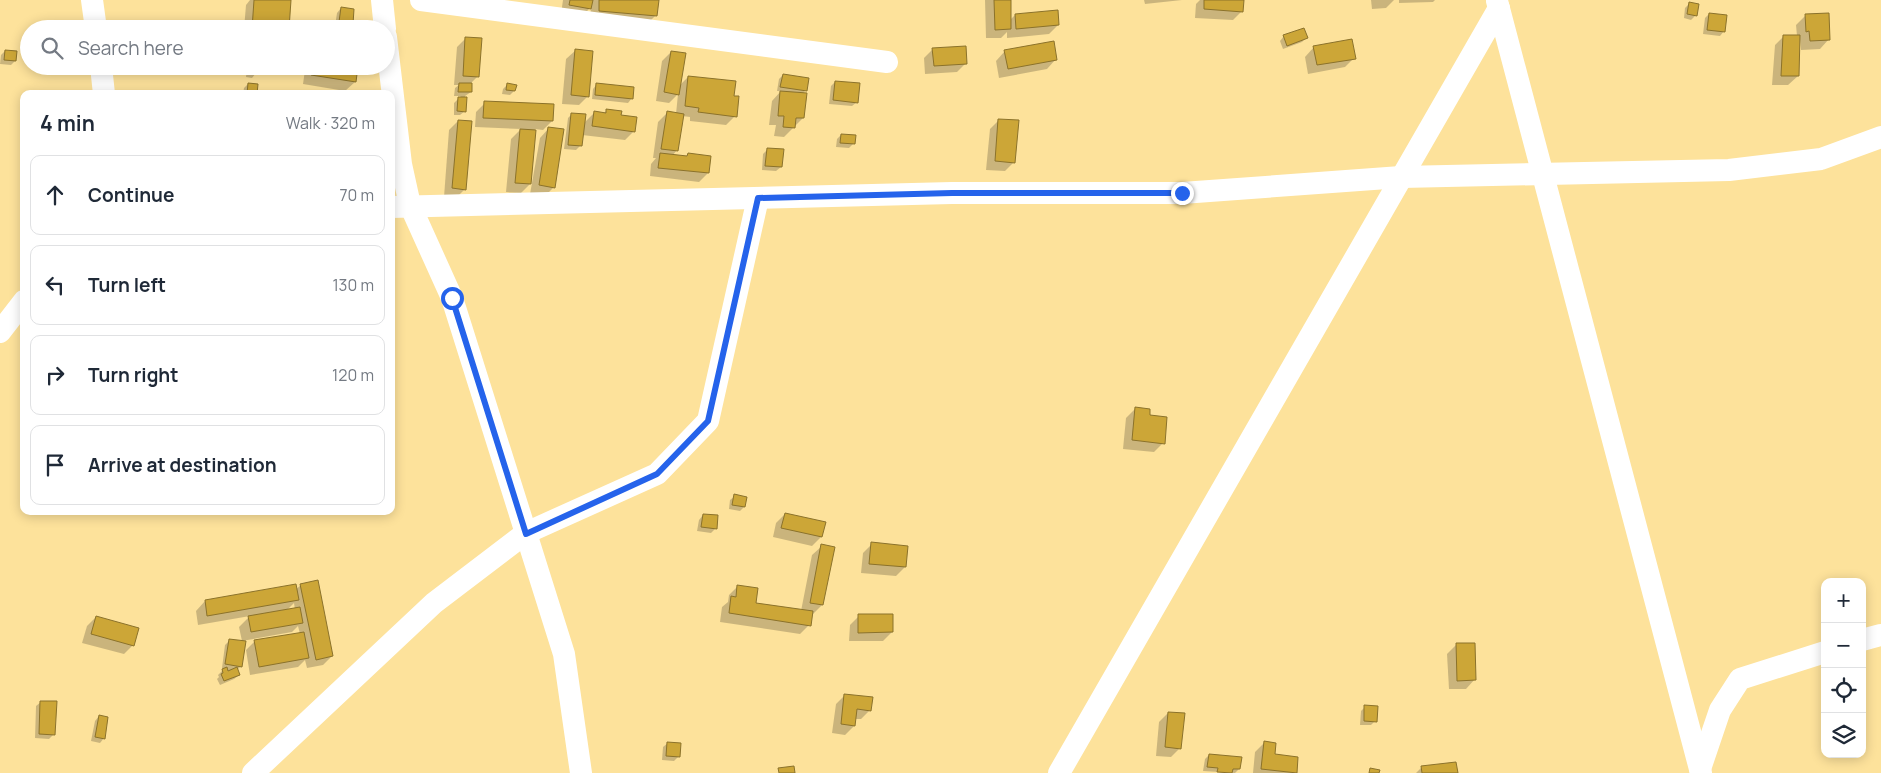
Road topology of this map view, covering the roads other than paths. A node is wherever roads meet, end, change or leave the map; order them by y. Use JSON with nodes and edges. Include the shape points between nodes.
{"nodes":[{"id":1,"x":92,"y":0,"type":"edge"},
{"id":2,"x":382,"y":0,"type":"edge"},
{"id":3,"x":421,"y":0,"type":"edge"},
{"id":4,"x":1498,"y":4,"type":"edge"},
{"id":5,"x":95,"y":20,"type":"edge"},
{"id":6,"x":384,"y":20,"type":"edge"},
{"id":7,"x":887,"y":62,"type":"dead end"},
{"id":8,"x":102,"y":75,"type":"edge"},
{"id":9,"x":390,"y":75,"type":"edge"},
{"id":10,"x":104,"y":90,"type":"edge"},
{"id":11,"x":392,"y":90,"type":"edge"},
{"id":12,"x":395,"y":113,"type":"edge"},
{"id":13,"x":1881,"y":137,"type":"edge"},
{"id":14,"x":1543,"y":174,"type":"junction"},
{"id":15,"x":1401,"y":177,"type":"junction"},
{"id":16,"x":758,"y":198,"type":"junction"},
{"id":17,"x":401,"y":206,"type":"edge"},
{"id":18,"x":20,"y":306,"type":"edge"},
{"id":19,"x":0,"y":332,"type":"edge"},
{"id":20,"x":526,"y":534,"type":"junction"},
{"id":21,"x":1881,"y":634,"type":"edge"},
{"id":22,"x":1866,"y":639,"type":"edge"},
{"id":23,"x":1821,"y":653,"type":"edge"},
{"id":24,"x":1701,"y":771,"type":"edge"},
{"id":25,"x":253,"y":773,"type":"edge"},
{"id":26,"x":581,"y":773,"type":"edge"},
{"id":27,"x":1059,"y":773,"type":"edge"}],
"edges":[{"from":1,"to":5,"type":"street"},
{"from":2,"to":6,"type":"street"},
{"from":3,"to":7,"type":"street"},
{"from":4,"to":14,"type":"street"},
{"from":4,"to":15,"type":"street"},
{"from":8,"to":10,"type":"street"},
{"from":9,"to":11,"type":"street"},
{"from":12,"to":17,"type":"street","via":[[401,164]]},
{"from":13,"to":14,"type":"street","via":[[1821,159],[1729,170]]},
{"from":14,"to":15,"type":"street"},
{"from":14,"to":24,"type":"street"},
{"from":15,"to":16,"type":"street","via":[[1182,193],[952,193]]},
{"from":15,"to":27,"type":"street"},
{"from":16,"to":17,"type":"street"},
{"from":16,"to":20,"type":"street","via":[[708,421],[657,474]]},
{"from":17,"to":20,"type":"street","via":[[452,298]]},
{"from":18,"to":19,"type":"street"},
{"from":20,"to":25,"type":"street","via":[[434,604]]},
{"from":20,"to":26,"type":"street","via":[[564,654]]},
{"from":21,"to":22,"type":"street"},
{"from":23,"to":24,"type":"street","via":[[1740,679],[1720,710]]}]}
